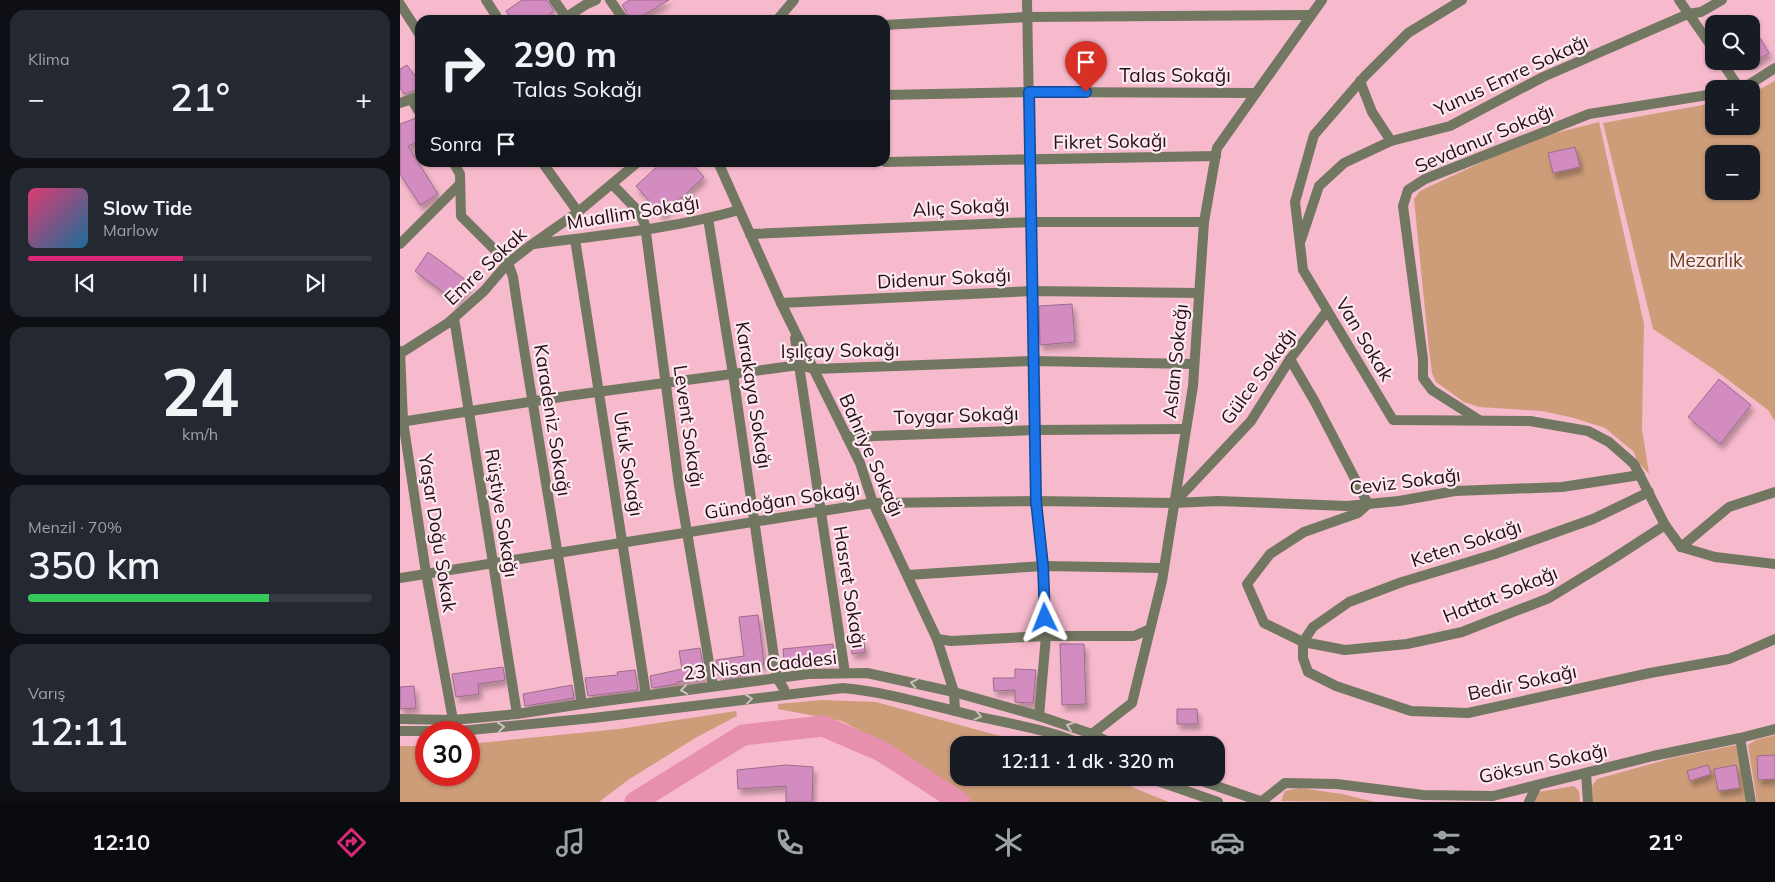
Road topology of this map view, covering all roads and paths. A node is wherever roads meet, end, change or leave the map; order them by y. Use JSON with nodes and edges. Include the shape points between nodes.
{"nodes":[{"id":1,"x":486,"y":0,"type":"edge"},
{"id":2,"x":554,"y":0,"type":"edge"},
{"id":3,"x":596,"y":0,"type":"edge"},
{"id":4,"x":610,"y":0,"type":"edge"},
{"id":5,"x":794,"y":0,"type":"edge"},
{"id":6,"x":1027,"y":0,"type":"edge"},
{"id":7,"x":1322,"y":0,"type":"edge"},
{"id":8,"x":1462,"y":0,"type":"edge"},
{"id":9,"x":1678,"y":0,"type":"edge"},
{"id":10,"x":1722,"y":0,"type":"edge"},
{"id":11,"x":400,"y":4,"type":"edge"},
{"id":12,"x":1688,"y":14,"type":"junction"},
{"id":13,"x":496,"y":15,"type":"edge"},
{"id":14,"x":562,"y":15,"type":"edge"},
{"id":15,"x":569,"y":15,"type":"edge"},
{"id":16,"x":620,"y":15,"type":"edge"},
{"id":17,"x":780,"y":15,"type":"edge"},
{"id":18,"x":1311,"y":15,"type":"junction"},
{"id":19,"x":1027,"y":17,"type":"junction"},
{"id":20,"x":890,"y":25,"type":"edge"},
{"id":21,"x":415,"y":27,"type":"edge"},
{"id":22,"x":1705,"y":38,"type":"edge"},
{"id":23,"x":1775,"y":68,"type":"edge"},
{"id":24,"x":1756,"y":80,"type":"edge"},
{"id":25,"x":1360,"y":82,"type":"junction"},
{"id":26,"x":1029,"y":92,"type":"junction"},
{"id":27,"x":1256,"y":93,"type":"junction"},
{"id":28,"x":890,"y":95,"type":"edge"},
{"id":29,"x":1705,"y":95,"type":"edge"},
{"id":30,"x":415,"y":98,"type":"edge"},
{"id":31,"x":400,"y":103,"type":"edge"},
{"id":32,"x":1392,"y":142,"type":"junction"},
{"id":33,"x":1216,"y":156,"type":"junction"},
{"id":34,"x":1030,"y":160,"type":"junction"},
{"id":35,"x":890,"y":162,"type":"edge"},
{"id":36,"x":456,"y":167,"type":"edge"},
{"id":37,"x":546,"y":167,"type":"edge"},
{"id":38,"x":632,"y":167,"type":"edge"},
{"id":39,"x":720,"y":167,"type":"edge"},
{"id":40,"x":460,"y":184,"type":"junction"},
{"id":41,"x":612,"y":184,"type":"junction"},
{"id":42,"x":739,"y":210,"type":"junction"},
{"id":43,"x":578,"y":212,"type":"junction"},
{"id":44,"x":708,"y":218,"type":"junction"},
{"id":45,"x":1031,"y":222,"type":"junction"},
{"id":46,"x":1204,"y":222,"type":"junction"},
{"id":47,"x":645,"y":229,"type":"junction"},
{"id":48,"x":750,"y":234,"type":"junction"},
{"id":49,"x":575,"y":239,"type":"junction"},
{"id":50,"x":400,"y":244,"type":"edge"},
{"id":51,"x":1300,"y":244,"type":"junction"},
{"id":52,"x":531,"y":245,"type":"junction"},
{"id":53,"x":508,"y":263,"type":"junction"},
{"id":54,"x":1032,"y":291,"type":"junction"},
{"id":55,"x":1199,"y":293,"type":"junction"},
{"id":56,"x":781,"y":304,"type":"junction"},
{"id":57,"x":1327,"y":311,"type":"junction"},
{"id":58,"x":454,"y":318,"type":"junction"},
{"id":59,"x":794,"y":329,"type":"junction"},
{"id":60,"x":400,"y":352,"type":"edge"},
{"id":61,"x":1290,"y":359,"type":"junction"},
{"id":62,"x":1033,"y":362,"type":"junction"},
{"id":63,"x":1194,"y":364,"type":"junction"},
{"id":64,"x":799,"y":365,"type":"junction"},
{"id":65,"x":814,"y":370,"type":"junction"},
{"id":66,"x":733,"y":374,"type":"junction"},
{"id":67,"x":665,"y":383,"type":"junction"},
{"id":68,"x":600,"y":391,"type":"junction"},
{"id":69,"x":531,"y":401,"type":"junction"},
{"id":70,"x":469,"y":411,"type":"junction"},
{"id":71,"x":402,"y":421,"type":"edge"},
{"id":72,"x":1480,"y":421,"type":"junction"},
{"id":73,"x":1186,"y":429,"type":"junction"},
{"id":74,"x":1035,"y":430,"type":"junction"},
{"id":75,"x":847,"y":437,"type":"junction"},
{"id":76,"x":1640,"y":475,"type":"junction"},
{"id":77,"x":1649,"y":492,"type":"junction"},
{"id":78,"x":1775,"y":492,"type":"edge"},
{"id":79,"x":1036,"y":501,"type":"junction"},
{"id":80,"x":873,"y":503,"type":"junction"},
{"id":81,"x":1174,"y":503,"type":"junction"},
{"id":82,"x":1368,"y":504,"type":"junction"},
{"id":83,"x":821,"y":511,"type":"junction"},
{"id":84,"x":755,"y":522,"type":"junction"},
{"id":85,"x":1665,"y":525,"type":"junction"},
{"id":86,"x":687,"y":532,"type":"junction"},
{"id":87,"x":623,"y":542,"type":"junction"},
{"id":88,"x":1681,"y":547,"type":"junction"},
{"id":89,"x":559,"y":552,"type":"junction"},
{"id":90,"x":492,"y":563,"type":"junction"},
{"id":91,"x":1775,"y":564,"type":"edge"},
{"id":92,"x":1043,"y":566,"type":"junction"},
{"id":93,"x":1164,"y":568,"type":"junction"},
{"id":94,"x":426,"y":574,"type":"junction"},
{"id":95,"x":908,"y":576,"type":"junction"},
{"id":96,"x":400,"y":578,"type":"edge"},
{"id":97,"x":1150,"y":629,"type":"junction"},
{"id":98,"x":1046,"y":636,"type":"junction"},
{"id":99,"x":937,"y":638,"type":"junction"},
{"id":100,"x":1775,"y":639,"type":"edge"},
{"id":101,"x":1303,"y":642,"type":"junction"},
{"id":102,"x":845,"y":673,"type":"junction"},
{"id":103,"x":777,"y":678,"type":"junction"},
{"id":104,"x":713,"y":686,"type":"junction"},
{"id":105,"x":954,"y":692,"type":"junction"},
{"id":106,"x":646,"y":695,"type":"junction"},
{"id":107,"x":785,"y":695,"type":"junction"},
{"id":108,"x":582,"y":704,"type":"junction"},
{"id":109,"x":955,"y":711,"type":"junction"},
{"id":110,"x":517,"y":714,"type":"junction"},
{"id":111,"x":1040,"y":716,"type":"junction"},
{"id":112,"x":400,"y":720,"type":"edge"},
{"id":113,"x":452,"y":720,"type":"junction"},
{"id":114,"x":1775,"y":729,"type":"edge"},
{"id":115,"x":400,"y":731,"type":"edge"},
{"id":116,"x":1092,"y":734,"type":"junction"},
{"id":117,"x":1055,"y":736,"type":"edge"},
{"id":118,"x":1096,"y":736,"type":"edge"},
{"id":119,"x":1740,"y":738,"type":"junction"},
{"id":120,"x":1586,"y":773,"type":"junction"},
{"id":121,"x":1537,"y":785,"type":"junction"},
{"id":122,"x":1172,"y":786,"type":"edge"},
{"id":123,"x":1216,"y":786,"type":"edge"},
{"id":124,"x":1218,"y":802,"type":"edge"},
{"id":125,"x":1262,"y":802,"type":"edge"},
{"id":126,"x":1529,"y":802,"type":"edge"},
{"id":127,"x":1588,"y":802,"type":"edge"},
{"id":128,"x":1751,"y":802,"type":"edge"}],
"edges":[{"from":1,"to":13,"type":"street"},
{"from":2,"to":14,"type":"street"},
{"from":3,"to":15,"type":"street"},
{"from":4,"to":16,"type":"street"},
{"from":5,"to":17,"type":"street"},
{"from":6,"to":19,"type":"street"},
{"from":7,"to":18,"type":"street","name":"Aslan Sokağı"},
{"from":8,"to":25,"type":"street","name":"Van Sokak","via":[[1408,33]]},
{"from":9,"to":12,"type":"street"},
{"from":10,"to":12,"type":"street","name":"Yunus Emre Sokağı","via":[[1701,12]]},
{"from":11,"to":21,"type":"street"},
{"from":12,"to":22,"type":"street"},
{"from":12,"to":32,"type":"street","name":"Yunus Emre Sokağı","via":[[1543,77],[1450,126]]},
{"from":18,"to":19,"type":"street"},
{"from":18,"to":27,"type":"street","name":"Aslan Sokağı"},
{"from":19,"to":20,"type":"street"},
{"from":19,"to":26,"type":"street"},
{"from":23,"to":24,"type":"street"},
{"from":25,"to":32,"type":"street","via":[[1372,112]]},
{"from":25,"to":51,"type":"street","name":"Van Sokak","via":[[1314,135],[1295,202]]},
{"from":26,"to":27,"type":"street","name":"Talas Sokağı"},
{"from":26,"to":28,"type":"street","name":"Talas Sokağı"},
{"from":26,"to":34,"type":"street"},
{"from":27,"to":33,"type":"street","name":"Aslan Sokağı","via":[[1217,148]]},
{"from":29,"to":72,"type":"street","name":"Sevdanur Sokağı","via":[[1589,114],[1425,179],[1408,190],[1403,206],[1424,378],[1432,390]]},
{"from":30,"to":31,"type":"street"},
{"from":32,"to":51,"type":"street","name":"Yunus Emre Sokağı","via":[[1344,162],[1319,186]]},
{"from":33,"to":34,"type":"street","name":"Fikret Sokağı"},
{"from":33,"to":46,"type":"street","name":"Aslan Sokağı"},
{"from":34,"to":35,"type":"street","name":"Fikret Sokağı"},
{"from":34,"to":45,"type":"street"},
{"from":36,"to":40,"type":"street","name":"Karadeniz Sokağı"},
{"from":37,"to":43,"type":"street"},
{"from":38,"to":41,"type":"street","name":"Emre Sokak"},
{"from":39,"to":42,"type":"street","name":"Bahriye Sokağı"},
{"from":40,"to":50,"type":"street"},
{"from":40,"to":53,"type":"street","name":"Karadeniz Sokağı","via":[[461,216]]},
{"from":41,"to":43,"type":"street","name":"Emre Sokak"},
{"from":41,"to":47,"type":"street","name":"Levent Sokağı","via":[[640,213]]},
{"from":42,"to":44,"type":"street","name":"Muallim Sokağı"},
{"from":42,"to":48,"type":"street","name":"Bahriye Sokağı"},
{"from":43,"to":52,"type":"street","name":"Emre Sokak"},
{"from":44,"to":47,"type":"street","name":"Muallim Sokağı"},
{"from":44,"to":66,"type":"street","name":"Karakaya Sokağı"},
{"from":45,"to":46,"type":"street","name":"Alıç Sokağı"},
{"from":45,"to":48,"type":"street","name":"Alıç Sokağı"},
{"from":45,"to":54,"type":"street"},
{"from":46,"to":55,"type":"street","name":"Aslan Sokağı"},
{"from":47,"to":49,"type":"street","name":"Muallim Sokağı"},
{"from":47,"to":67,"type":"street","name":"Levent Sokağı"},
{"from":48,"to":56,"type":"street","name":"Bahriye Sokağı"},
{"from":49,"to":52,"type":"street","name":"Muallim Sokağı"},
{"from":49,"to":68,"type":"street","name":"Ufuk Sokağı"},
{"from":51,"to":57,"type":"street","name":"Van Sokak","via":[[1303,270]]},
{"from":52,"to":53,"type":"street","name":"Emre Sokak"},
{"from":53,"to":58,"type":"street","name":"Emre Sokak"},
{"from":53,"to":69,"type":"street","name":"Karadeniz Sokağı","via":[[513,277]]},
{"from":54,"to":55,"type":"street","name":"Didenur Sokağı"},
{"from":54,"to":56,"type":"street","name":"Didenur Sokağı"},
{"from":54,"to":62,"type":"street"},
{"from":55,"to":63,"type":"street","name":"Aslan Sokağı"},
{"from":56,"to":59,"type":"street","name":"Bahriye Sokağı"},
{"from":57,"to":61,"type":"street","name":"Gülce Sokağı"},
{"from":57,"to":72,"type":"street","name":"Van Sokak","via":[[1393,420]]},
{"from":58,"to":60,"type":"street","name":"Emre Sokak"},
{"from":58,"to":70,"type":"street","name":"Rüştiye Sokağı"},
{"from":59,"to":64,"type":"street","name":"Hasret Sokağı"},
{"from":59,"to":65,"type":"street","name":"Bahriye Sokağı"},
{"from":60,"to":71,"type":"street","name":"Yaşar Doğu Sokak"},
{"from":61,"to":81,"type":"street","name":"Gülce Sokağı","via":[[1251,421]]},
{"from":61,"to":82,"type":"street","via":[[1316,402]]},
{"from":62,"to":63,"type":"street","name":"Işılçay Sokağı"},
{"from":62,"to":65,"type":"street","name":"Işılçay Sokağı"},
{"from":62,"to":74,"type":"street"},
{"from":63,"to":73,"type":"street","name":"Aslan Sokağı"},
{"from":64,"to":65,"type":"street","name":"Işılçay Sokağı"},
{"from":64,"to":66,"type":"street","name":"Işılçay Sokağı"},
{"from":64,"to":83,"type":"street","name":"Hasret Sokağı"},
{"from":65,"to":75,"type":"street","name":"Bahriye Sokağı"},
{"from":66,"to":67,"type":"street","name":"Işılçay Sokağı"},
{"from":66,"to":84,"type":"street","name":"Karakaya Sokağı"},
{"from":67,"to":68,"type":"street","name":"Işılçay Sokağı"},
{"from":67,"to":86,"type":"street","name":"Levent Sokağı"},
{"from":68,"to":69,"type":"street","name":"Işılçay Sokağı"},
{"from":68,"to":87,"type":"street","name":"Ufuk Sokağı"},
{"from":69,"to":70,"type":"street","name":"Işılçay Sokağı"},
{"from":69,"to":89,"type":"street","name":"Karadeniz Sokağı"},
{"from":70,"to":71,"type":"street","name":"Işılçay Sokağı"},
{"from":70,"to":90,"type":"street","name":"Rüştiye Sokağı"},
{"from":71,"to":94,"type":"street","name":"Yaşar Doğu Sokak"},
{"from":72,"to":76,"type":"street","name":"Van Sokak","via":[[1530,421],[1588,431],[1609,442],[1634,464]]},
{"from":73,"to":74,"type":"street","name":"Toygar Sokağı"},
{"from":73,"to":81,"type":"street","name":"Aslan Sokağı"},
{"from":74,"to":75,"type":"street","name":"Toygar Sokağı"},
{"from":74,"to":79,"type":"street"},
{"from":75,"to":80,"type":"street","name":"Bahriye Sokağı","via":[[860,463]]},
{"from":76,"to":77,"type":"street","name":"Van Sokak"},
{"from":76,"to":82,"type":"street","name":"Ceviz Sokağı","via":[[1562,487],[1455,491],[1399,502]]},
{"from":77,"to":85,"type":"street","name":"Van Sokak"},
{"from":77,"to":101,"type":"street","name":"Keten Sokağı","via":[[1593,519],[1349,602],[1314,627]]},
{"from":78,"to":88,"type":"street","via":[[1729,507]]},
{"from":79,"to":80,"type":"street","name":"Gündoğan Sokağı"},
{"from":79,"to":81,"type":"street","name":"Gündoğan Sokağı"},
{"from":79,"to":92,"type":"street"},
{"from":80,"to":83,"type":"street","name":"Gündoğan Sokağı"},
{"from":80,"to":95,"type":"street","name":"Bahriye Sokağı"},
{"from":81,"to":82,"type":"street","name":"Ceviz Sokağı"},
{"from":81,"to":93,"type":"street","name":"Aslan Sokağı"},
{"from":82,"to":101,"type":"street","name":"Hattat Sokağı","via":[[1358,513],[1304,532],[1270,554],[1248,584],[1264,623]]},
{"from":83,"to":84,"type":"street","name":"Gündoğan Sokağı"},
{"from":83,"to":102,"type":"street","name":"Hasret Sokağı"},
{"from":84,"to":86,"type":"street","name":"Gündoğan Sokağı"},
{"from":84,"to":103,"type":"street","name":"Karakaya Sokağı"},
{"from":85,"to":88,"type":"street","name":"Van Sokak"},
{"from":85,"to":101,"type":"street","name":"Hattat Sokağı","via":[[1549,598],[1462,632],[1407,644],[1345,650]]},
{"from":86,"to":87,"type":"street","name":"Gündoğan Sokağı"},
{"from":86,"to":104,"type":"street","name":"Levent Sokağı"},
{"from":87,"to":89,"type":"street","name":"Gündoğan Sokağı"},
{"from":87,"to":106,"type":"street","name":"Ufuk Sokağı"},
{"from":88,"to":91,"type":"street","via":[[1715,557]]},
{"from":89,"to":90,"type":"street","name":"Gündoğan Sokağı"},
{"from":89,"to":108,"type":"street","name":"Karadeniz Sokağı"},
{"from":90,"to":94,"type":"street","name":"Gündoğan Sokağı"},
{"from":90,"to":110,"type":"street","name":"Rüştiye Sokağı"},
{"from":92,"to":93,"type":"street"},
{"from":92,"to":95,"type":"street"},
{"from":92,"to":98,"type":"street"},
{"from":93,"to":97,"type":"street","name":"Aslan Sokağı"},
{"from":94,"to":96,"type":"street","name":"Gündoğan Sokağı"},
{"from":94,"to":113,"type":"street","name":"Yaşar Doğu Sokak"},
{"from":95,"to":99,"type":"street","name":"Bahriye Sokağı"},
{"from":97,"to":98,"type":"street","via":[[1134,636]]},
{"from":97,"to":116,"type":"street","name":"Aslan Sokağı","via":[[1132,703]]},
{"from":98,"to":99,"type":"street","via":[[951,641]]},
{"from":98,"to":111,"type":"street"},
{"from":99,"to":105,"type":"street","name":"Bahriye Sokağı"},
{"from":100,"to":101,"type":"street","name":"Bedir Sokağı","via":[[1729,659],[1468,713],[1411,711],[1336,686],[1308,672],[1303,658]]},
{"from":102,"to":103,"type":"street","name":"23 Nisan Caddesi"},
{"from":105,"to":102,"type":"street","name":"23 Nisan Caddesi","one_way":true,"via":[[867,673]]},
{"from":103,"to":104,"type":"street","name":"23 Nisan Caddesi"},
{"from":103,"to":107,"type":"street","name":"Karakaya Sokağı"},
{"from":104,"to":106,"type":"street","name":"23 Nisan Caddesi","one_way":true},
{"from":105,"to":109,"type":"street","name":"Bahriye Sokağı"},
{"from":105,"to":111,"type":"street","name":"23 Nisan Caddesi"},
{"from":106,"to":108,"type":"street","name":"23 Nisan Caddesi"},
{"from":107,"to":109,"type":"street","name":"23 Nisan Caddesi","via":[[843,688],[865,690]]},
{"from":115,"to":107,"type":"street","name":"23 Nisan Caddesi","one_way":true,"via":[[460,731]]},
{"from":108,"to":110,"type":"street","name":"23 Nisan Caddesi"},
{"from":109,"to":117,"type":"street","name":"23 Nisan Caddesi","one_way":true},
{"from":110,"to":113,"type":"street","name":"23 Nisan Caddesi"},
{"from":116,"to":111,"type":"street","name":"23 Nisan Caddesi","one_way":true},
{"from":112,"to":113,"type":"street","name":"23 Nisan Caddesi"},
{"from":114,"to":119,"type":"street","name":"Göksun Sokağı"},
{"from":116,"to":118,"type":"street","name":"23 Nisan Caddesi"},
{"from":119,"to":120,"type":"street","name":"Göksun Sokağı"},
{"from":119,"to":128,"type":"street"},
{"from":120,"to":121,"type":"street","name":"Göksun Sokağı"},
{"from":120,"to":127,"type":"street"},
{"from":121,"to":125,"type":"street","name":"Göksun Sokağı","via":[[1493,796],[1423,796],[1337,784],[1285,784]]},
{"from":121,"to":126,"type":"street"},
{"from":122,"to":124,"type":"street"},
{"from":123,"to":125,"type":"street"}]}
